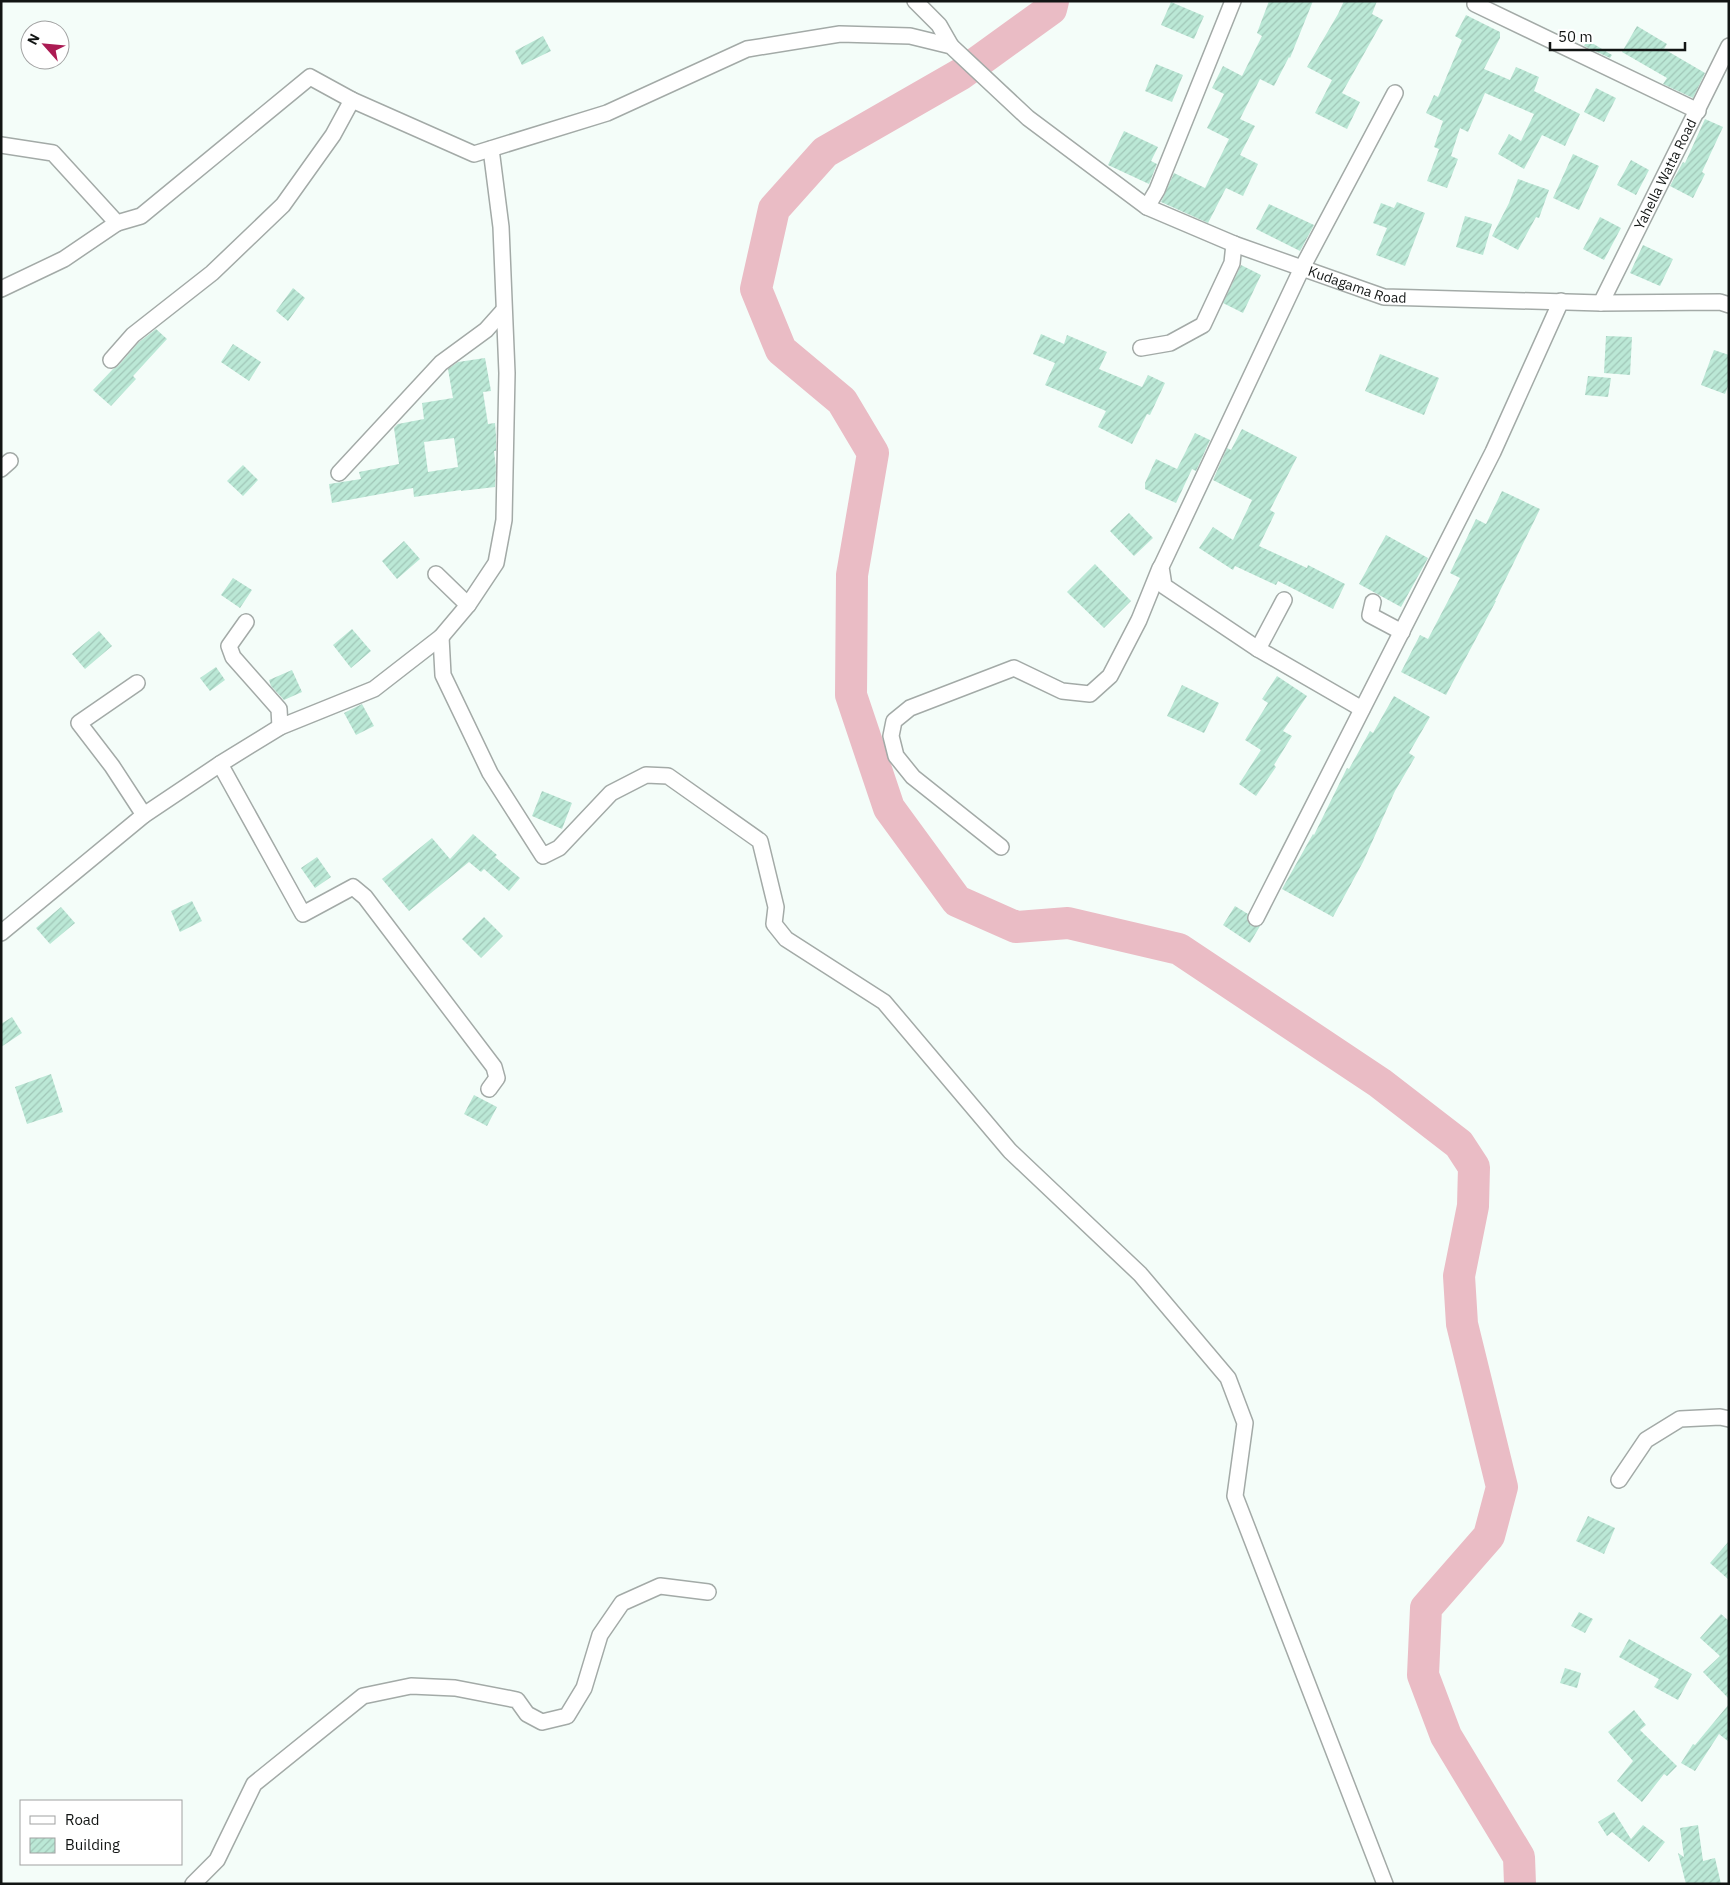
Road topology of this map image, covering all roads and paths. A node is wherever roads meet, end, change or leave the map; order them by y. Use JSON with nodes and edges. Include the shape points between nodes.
{"nodes":[{"id":1,"x":915,"y":1,"type":"edge"},
{"id":2,"x":1233,"y":1,"type":"edge"},
{"id":3,"x":1475,"y":4,"type":"dead end"},
{"id":4,"x":951,"y":46,"type":"junction"},
{"id":5,"x":1729,"y":46,"type":"edge"},
{"id":6,"x":1395,"y":93,"type":"dead end"},
{"id":7,"x":352,"y":100,"type":"junction"},
{"id":8,"x":1698,"y":111,"type":"junction"},
{"id":9,"x":1,"y":145,"type":"edge"},
{"id":10,"x":491,"y":149,"type":"junction"},
{"id":11,"x":1147,"y":207,"type":"junction"},
{"id":12,"x":117,"y":222,"type":"junction"},
{"id":13,"x":1234,"y":244,"type":"junction"},
{"id":14,"x":1302,"y":268,"type":"junction"},
{"id":15,"x":1,"y":289,"type":"edge"},
{"id":16,"x":1561,"y":301,"type":"junction"},
{"id":17,"x":1601,"y":302,"type":"junction"},
{"id":18,"x":1729,"y":305,"type":"edge"},
{"id":19,"x":503,"y":311,"type":"junction"},
{"id":20,"x":1141,"y":348,"type":"dead end"},
{"id":21,"x":111,"y":360,"type":"dead end"},
{"id":22,"x":339,"y":473,"type":"dead end"},
{"id":23,"x":1161,"y":567,"type":"junction"},
{"id":24,"x":436,"y":574,"type":"dead end"},
{"id":25,"x":1284,"y":600,"type":"dead end"},
{"id":26,"x":1373,"y":602,"type":"dead end"},
{"id":27,"x":468,"y":605,"type":"junction"},
{"id":28,"x":246,"y":622,"type":"dead end"},
{"id":29,"x":1402,"y":632,"type":"junction"},
{"id":30,"x":441,"y":637,"type":"junction"},
{"id":31,"x":1258,"y":650,"type":"junction"},
{"id":32,"x":137,"y":682,"type":"dead end"},
{"id":33,"x":1362,"y":709,"type":"junction"},
{"id":34,"x":280,"y":727,"type":"junction"},
{"id":35,"x":220,"y":764,"type":"junction"},
{"id":36,"x":144,"y":815,"type":"junction"},
{"id":37,"x":1001,"y":847,"type":"dead end"},
{"id":38,"x":1256,"y":918,"type":"dead end"},
{"id":39,"x":1,"y":933,"type":"edge"},
{"id":40,"x":489,"y":1089,"type":"dead end"},
{"id":41,"x":1729,"y":1419,"type":"edge"},
{"id":42,"x":1619,"y":1480,"type":"dead end"},
{"id":43,"x":708,"y":1592,"type":"dead end"},
{"id":44,"x":194,"y":1884,"type":"edge"},
{"id":45,"x":1385,"y":1884,"type":"edge"}],
"edges":[{"from":1,"to":4,"type":"street","via":[[940,25]]},
{"from":2,"to":11,"type":"street","via":[[1157,190]]},
{"from":3,"to":8,"type":"street"},
{"from":4,"to":10,"type":"street","via":[[910,36],[840,34],[747,49],[607,113]]},
{"from":4,"to":11,"type":"street","name":"Kudagama Road","via":[[1028,118]]},
{"from":5,"to":8,"type":"street","name":"Yahella Watta Road"},
{"from":6,"to":14,"type":"street"},
{"from":7,"to":10,"type":"street","via":[[474,154]]},
{"from":7,"to":12,"type":"street","via":[[310,77],[141,216]]},
{"from":7,"to":21,"type":"street","via":[[333,135],[283,205],[212,274],[133,335]]},
{"from":8,"to":17,"type":"street","name":"Yahella Watta Road"},
{"from":9,"to":12,"type":"street","via":[[53,153]]},
{"from":10,"to":19,"type":"street","via":[[501,227]]},
{"from":11,"to":13,"type":"street","name":"Kudagama Road"},
{"from":12,"to":15,"type":"street","via":[[64,259]]},
{"from":13,"to":14,"type":"street","name":"Kudagama Road"},
{"from":13,"to":20,"type":"street","via":[[1232,263],[1203,325],[1170,344]]},
{"from":14,"to":16,"type":"street","name":"Kudagama Road","via":[[1384,296]]},
{"from":14,"to":23,"type":"street"},
{"from":16,"to":17,"type":"street","name":"Kudagama Road"},
{"from":16,"to":29,"type":"street","via":[[1493,452]]},
{"from":17,"to":18,"type":"street","name":"Kudagama Road","via":[[1720,302]]},
{"from":19,"to":22,"type":"street","via":[[486,330],[441,363]]},
{"from":19,"to":27,"type":"street","via":[[507,373],[504,520],[496,562]]},
{"from":23,"to":31,"type":"street","via":[[1164,586]]},
{"from":23,"to":37,"type":"street","via":[[1139,620],[1110,676],[1090,694],[1062,692],[1014,668],[910,708],[894,721],[891,736],[896,756],[913,777]]},
{"from":24,"to":27,"type":"street"},
{"from":25,"to":31,"type":"street"},
{"from":26,"to":29,"type":"street","via":[[1370,615]]},
{"from":27,"to":30,"type":"street"},
{"from":28,"to":34,"type":"street","via":[[229,646],[233,657],[278,709]]},
{"from":29,"to":33,"type":"street"},
{"from":30,"to":34,"type":"street","via":[[374,690]]},
{"from":30,"to":45,"type":"street","via":[[443,675],[490,773],[543,856],[559,848],[610,793],[646,775],[668,776],[760,841],[776,907],[774,924],[786,939],[884,1002],[1010,1151],[1140,1274],[1228,1378],[1245,1423],[1235,1496]]},
{"from":31,"to":33,"type":"street"},
{"from":32,"to":36,"type":"street","via":[[79,723]]},
{"from":33,"to":38,"type":"street"},
{"from":34,"to":35,"type":"street"},
{"from":35,"to":36,"type":"street"},
{"from":35,"to":40,"type":"street","via":[[303,914],[353,887],[365,896],[494,1067],[497,1078]]},
{"from":36,"to":39,"type":"street"},
{"from":41,"to":42,"type":"street","via":[[1680,1419],[1646,1440]]},
{"from":43,"to":44,"type":"street","via":[[660,1586],[622,1603],[600,1635],[584,1688],[566,1716],[542,1722],[527,1714],[517,1700],[455,1688],[411,1686],[363,1696],[254,1784],[217,1860]]}]}
